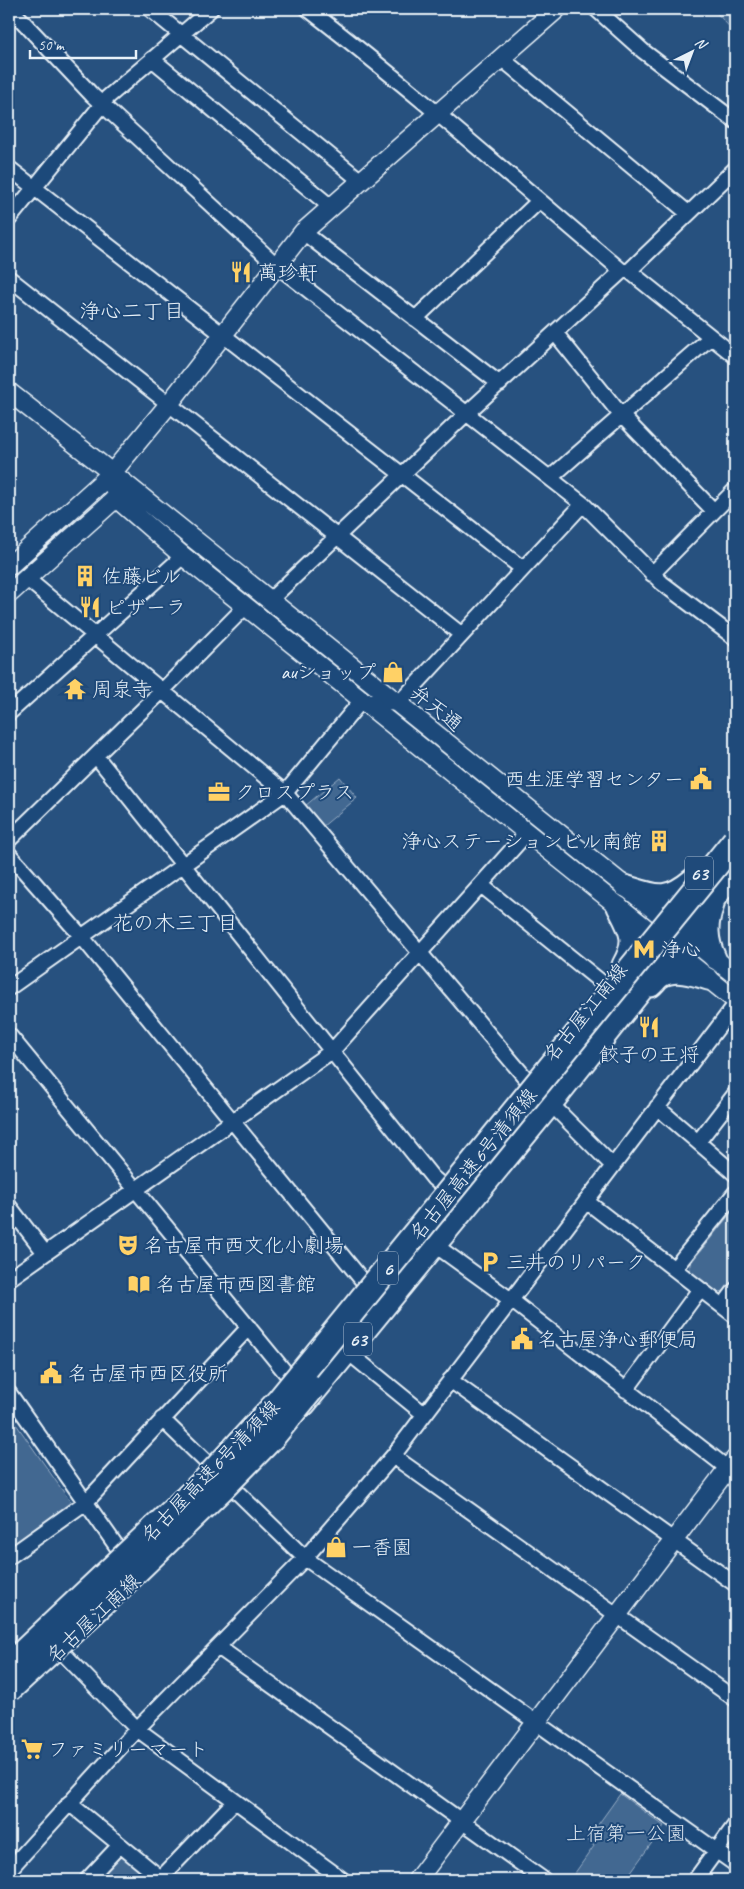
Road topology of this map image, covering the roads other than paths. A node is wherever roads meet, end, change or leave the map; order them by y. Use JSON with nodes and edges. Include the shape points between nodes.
{"nodes":[{"id":1,"x":11,"y":9,"type":"edge"},
{"id":2,"x":150,"y":9,"type":"edge"},
{"id":3,"x":211,"y":9,"type":"edge"},
{"id":4,"x":308,"y":9,"type":"edge"},
{"id":5,"x":557,"y":9,"type":"edge"},
{"id":6,"x":596,"y":9,"type":"edge"},
{"id":7,"x":180,"y":35,"type":"junction"},
{"id":8,"x":152,"y":58,"type":"junction"},
{"id":9,"x":501,"y":58,"type":"junction"},
{"id":10,"x":102,"y":104,"type":"junction"},
{"id":11,"x":438,"y":114,"type":"junction"},
{"id":12,"x":735,"y":121,"type":"edge"},
{"id":13,"x":9,"y":168,"type":"edge"},
{"id":14,"x":735,"y":169,"type":"edge"},
{"id":15,"x":361,"y":181,"type":"junction"},
{"id":16,"x":34,"y":187,"type":"junction"},
{"id":17,"x":539,"y":201,"type":"junction"},
{"id":18,"x":331,"y":207,"type":"junction"},
{"id":19,"x":688,"y":214,"type":"junction"},
{"id":20,"x":9,"y":219,"type":"edge"},
{"id":21,"x":303,"y":232,"type":"junction"},
{"id":22,"x":276,"y":265,"type":"junction"},
{"id":23,"x":625,"y":271,"type":"junction"},
{"id":24,"x":9,"y":278,"type":"edge"},
{"id":25,"x":415,"y":319,"type":"junction"},
{"id":26,"x":556,"y":334,"type":"junction"},
{"id":27,"x":222,"y":335,"type":"junction"},
{"id":28,"x":711,"y":337,"type":"junction"},
{"id":29,"x":735,"y":356,"type":"edge"},
{"id":30,"x":500,"y":384,"type":"junction"},
{"id":31,"x":9,"y":394,"type":"edge"},
{"id":32,"x":169,"y":404,"type":"junction"},
{"id":33,"x":467,"y":413,"type":"junction"},
{"id":34,"x":621,"y":415,"type":"junction"},
{"id":35,"x":112,"y":473,"type":"junction"},
{"id":36,"x":402,"y":474,"type":"junction"},
{"id":37,"x":550,"y":478,"type":"junction"},
{"id":38,"x":735,"y":490,"type":"edge"},
{"id":39,"x":116,"y":498,"type":"junction"},
{"id":40,"x":584,"y":504,"type":"junction"},
{"id":41,"x":714,"y":511,"type":"junction"},
{"id":42,"x":336,"y":536,"type":"junction"},
{"id":43,"x":183,"y":556,"type":"junction"},
{"id":44,"x":10,"y":563,"type":"edge"},
{"id":45,"x":523,"y":569,"type":"junction"},
{"id":46,"x":652,"y":574,"type":"junction"},
{"id":47,"x":26,"y":578,"type":"junction"},
{"id":48,"x":9,"y":594,"type":"edge"},
{"id":49,"x":270,"y":600,"type":"junction"},
{"id":50,"x":246,"y":606,"type":"junction"},
{"id":51,"x":95,"y":635,"type":"junction"},
{"id":52,"x":462,"y":635,"type":"junction"},
{"id":53,"x":735,"y":638,"type":"edge"},
{"id":54,"x":162,"y":691,"type":"junction"},
{"id":55,"x":362,"y":700,"type":"junction"},
{"id":56,"x":398,"y":704,"type":"junction"},
{"id":57,"x":9,"y":712,"type":"edge"},
{"id":58,"x":96,"y":756,"type":"junction"},
{"id":59,"x":285,"y":793,"type":"junction"},
{"id":60,"x":735,"y":828,"type":"edge"},
{"id":61,"x":527,"y":833,"type":"junction"},
{"id":62,"x":9,"y":840,"type":"edge"},
{"id":63,"x":735,"y":841,"type":"edge"},
{"id":64,"x":9,"y":854,"type":"edge"},
{"id":65,"x":183,"y":865,"type":"junction"},
{"id":66,"x":735,"y":868,"type":"edge"},
{"id":67,"x":735,"y":874,"type":"edge"},
{"id":68,"x":693,"y":879,"type":"junction"},
{"id":69,"x":481,"y":885,"type":"junction"},
{"id":70,"x":625,"y":886,"type":"junction"},
{"id":71,"x":716,"y":898,"type":"junction"},
{"id":72,"x":618,"y":907,"type":"junction"},
{"id":73,"x":656,"y":924,"type":"junction"},
{"id":74,"x":82,"y":937,"type":"junction"},
{"id":75,"x":680,"y":943,"type":"junction"},
{"id":76,"x":420,"y":953,"type":"junction"},
{"id":77,"x":714,"y":958,"type":"junction"},
{"id":78,"x":623,"y":965,"type":"junction"},
{"id":79,"x":735,"y":975,"type":"edge"},
{"id":80,"x":708,"y":979,"type":"junction"},
{"id":81,"x":606,"y":986,"type":"junction"},
{"id":82,"x":9,"y":988,"type":"edge"},
{"id":83,"x":640,"y":993,"type":"junction"},
{"id":84,"x":735,"y":1000,"type":"edge"},
{"id":85,"x":735,"y":1005,"type":"edge"},
{"id":86,"x":9,"y":1035,"type":"edge"},
{"id":87,"x":332,"y":1051,"type":"junction"},
{"id":88,"x":529,"y":1082,"type":"junction"},
{"id":89,"x":735,"y":1094,"type":"edge"},
{"id":90,"x":551,"y":1104,"type":"junction"},
{"id":91,"x":658,"y":1107,"type":"junction"},
{"id":92,"x":234,"y":1121,"type":"junction"},
{"id":93,"x":698,"y":1142,"type":"junction"},
{"id":94,"x":613,"y":1166,"type":"junction"},
{"id":95,"x":735,"y":1174,"type":"edge"},
{"id":96,"x":445,"y":1188,"type":"junction"},
{"id":97,"x":136,"y":1189,"type":"junction"},
{"id":98,"x":735,"y":1193,"type":"edge"},
{"id":99,"x":586,"y":1201,"type":"junction"},
{"id":100,"x":9,"y":1206,"type":"edge"},
{"id":101,"x":435,"y":1245,"type":"junction"},
{"id":102,"x":45,"y":1253,"type":"junction"},
{"id":103,"x":674,"y":1269,"type":"junction"},
{"id":104,"x":9,"y":1279,"type":"edge"},
{"id":105,"x":367,"y":1286,"type":"junction"},
{"id":106,"x":700,"y":1288,"type":"junction"},
{"id":107,"x":735,"y":1290,"type":"edge"},
{"id":108,"x":511,"y":1300,"type":"junction"},
{"id":109,"x":723,"y":1306,"type":"junction"},
{"id":110,"x":735,"y":1316,"type":"edge"},
{"id":111,"x":249,"y":1327,"type":"junction"},
{"id":112,"x":348,"y":1352,"type":"junction"},
{"id":113,"x":290,"y":1378,"type":"junction"},
{"id":114,"x":450,"y":1380,"type":"junction"},
{"id":115,"x":626,"y":1390,"type":"junction"},
{"id":116,"x":9,"y":1393,"type":"edge"},
{"id":117,"x":424,"y":1414,"type":"junction"},
{"id":118,"x":162,"y":1419,"type":"junction"},
{"id":119,"x":393,"y":1456,"type":"junction"},
{"id":120,"x":733,"y":1467,"type":"edge"},
{"id":121,"x":211,"y":1468,"type":"junction"},
{"id":122,"x":231,"y":1487,"type":"junction"},
{"id":123,"x":86,"y":1502,"type":"junction"},
{"id":124,"x":674,"y":1540,"type":"junction"},
{"id":125,"x":122,"y":1554,"type":"junction"},
{"id":126,"x":9,"y":1557,"type":"edge"},
{"id":127,"x":305,"y":1558,"type":"junction"},
{"id":128,"x":735,"y":1584,"type":"edge"},
{"id":129,"x":617,"y":1615,"type":"junction"},
{"id":130,"x":218,"y":1647,"type":"junction"},
{"id":131,"x":60,"y":1650,"type":"junction"},
{"id":132,"x":9,"y":1659,"type":"edge"},
{"id":133,"x":9,"y":1688,"type":"edge"},
{"id":134,"x":9,"y":1696,"type":"edge"},
{"id":135,"x":735,"y":1698,"type":"edge"},
{"id":136,"x":536,"y":1723,"type":"junction"},
{"id":137,"x":137,"y":1729,"type":"junction"},
{"id":138,"x":235,"y":1801,"type":"junction"},
{"id":139,"x":69,"y":1803,"type":"junction"},
{"id":140,"x":461,"y":1822,"type":"junction"},
{"id":141,"x":735,"y":1825,"type":"edge"},
{"id":142,"x":120,"y":1845,"type":"junction"},
{"id":143,"x":716,"y":1850,"type":"junction"},
{"id":144,"x":735,"y":1864,"type":"edge"},
{"id":145,"x":9,"y":1870,"type":"edge"},
{"id":146,"x":9,"y":1874,"type":"edge"},
{"id":147,"x":16,"y":1880,"type":"edge"},
{"id":148,"x":86,"y":1880,"type":"edge"},
{"id":149,"x":161,"y":1880,"type":"edge"},
{"id":150,"x":343,"y":1880,"type":"edge"},
{"id":151,"x":417,"y":1880,"type":"edge"},
{"id":152,"x":544,"y":1880,"type":"edge"},
{"id":153,"x":694,"y":1880,"type":"edge"}],
"edges":[{"from":1,"to":10,"type":"street"},
{"from":2,"to":7,"type":"street"},
{"from":3,"to":7,"type":"street"},
{"from":4,"to":11,"type":"street"},
{"from":5,"to":9,"type":"street"},
{"from":6,"to":12,"type":"street"},
{"from":7,"to":8,"type":"street"},
{"from":7,"to":15,"type":"street"},
{"from":8,"to":10,"type":"street"},
{"from":8,"to":18,"type":"street"},
{"from":9,"to":11,"type":"street"},
{"from":9,"to":19,"type":"street"},
{"from":10,"to":16,"type":"street"},
{"from":10,"to":22,"type":"street"},
{"from":11,"to":15,"type":"street"},
{"from":11,"to":17,"type":"street"},
{"from":13,"to":16,"type":"street"},
{"from":14,"to":19,"type":"street"},
{"from":15,"to":18,"type":"street"},
{"from":16,"to":20,"type":"street"},
{"from":16,"to":27,"type":"street"},
{"from":17,"to":23,"type":"street"},
{"from":17,"to":25,"type":"street"},
{"from":18,"to":21,"type":"street"},
{"from":19,"to":23,"type":"street"},
{"from":21,"to":22,"type":"street"},
{"from":21,"to":25,"type":"street"},
{"from":22,"to":27,"type":"street"},
{"from":22,"to":33,"type":"street"},
{"from":23,"to":26,"type":"street"},
{"from":23,"to":28,"type":"street"},
{"from":24,"to":32,"type":"street"},
{"from":25,"to":30,"type":"street"},
{"from":26,"to":30,"type":"street"},
{"from":26,"to":34,"type":"street"},
{"from":27,"to":32,"type":"street"},
{"from":27,"to":36,"type":"street"},
{"from":28,"to":29,"type":"street"},
{"from":28,"to":34,"type":"street"},
{"from":30,"to":33,"type":"street"},
{"from":31,"to":35,"type":"street","name":"弁天通"},
{"from":32,"to":35,"type":"street"},
{"from":32,"to":42,"type":"street"},
{"from":33,"to":36,"type":"street"},
{"from":33,"to":37,"type":"street"},
{"from":34,"to":37,"type":"street"},
{"from":34,"to":41,"type":"street"},
{"from":35,"to":39,"type":"street"},
{"from":35,"to":44,"type":"street"},
{"from":35,"to":49,"type":"street","name":"弁天通"},
{"from":36,"to":42,"type":"street"},
{"from":36,"to":45,"type":"street"},
{"from":37,"to":40,"type":"street"},
{"from":38,"to":41,"type":"street"},
{"from":39,"to":43,"type":"street"},
{"from":39,"to":47,"type":"street"},
{"from":40,"to":45,"type":"street"},
{"from":40,"to":46,"type":"street"},
{"from":41,"to":46,"type":"street"},
{"from":42,"to":49,"type":"street"},
{"from":42,"to":52,"type":"street"},
{"from":43,"to":50,"type":"street"},
{"from":43,"to":51,"type":"street"},
{"from":45,"to":52,"type":"street"},
{"from":46,"to":53,"type":"street"},
{"from":47,"to":48,"type":"street"},
{"from":47,"to":51,"type":"street"},
{"from":49,"to":56,"type":"street","name":"弁天通"},
{"from":50,"to":54,"type":"street"},
{"from":50,"to":55,"type":"street"},
{"from":51,"to":54,"type":"street"},
{"from":51,"to":57,"type":"street"},
{"from":52,"to":56,"type":"street"},
{"from":54,"to":58,"type":"street"},
{"from":54,"to":59,"type":"street"},
{"from":55,"to":56,"type":"street"},
{"from":55,"to":59,"type":"street"},
{"from":55,"to":61,"type":"street"},
{"from":56,"to":70,"type":"street","name":"弁天通"},
{"from":58,"to":62,"type":"street"},
{"from":58,"to":65,"type":"street"},
{"from":59,"to":65,"type":"street"},
{"from":59,"to":76,"type":"street"},
{"from":60,"to":68,"type":"main road","name":"名古屋江南線","number":"63"},
{"from":61,"to":69,"type":"street"},
{"from":61,"to":72,"type":"street"},
{"from":63,"to":132,"type":"highway","name":"名古屋高速6号清須線","number":"6","bridge":true,"via":[[280,1400],[205,1481]]},
{"from":64,"to":74,"type":"street"},
{"from":65,"to":74,"type":"street"},
{"from":65,"to":87,"type":"street"},
{"from":66,"to":133,"type":"highway","name":"名古屋高速6号清須線","number":"6","bridge":true,"via":[[272,1437],[108,1598]]},
{"from":67,"to":71,"type":"main road","name":"名古屋江南線","number":"63"},
{"from":68,"to":70,"type":"main road","via":[[681,889],[664,896]]},
{"from":68,"to":73,"type":"main road","name":"名古屋江南線","number":"63"},
{"from":69,"to":76,"type":"street"},
{"from":69,"to":81,"type":"street"},
{"from":70,"to":73,"type":"street","name":"弁天通"},
{"from":71,"to":75,"type":"main road","name":"名古屋江南線","number":"63"},
{"from":71,"to":77,"type":"main road","via":[[707,933]]},
{"from":72,"to":73,"type":"street"},
{"from":72,"to":78,"type":"main road","via":[[631,937],[630,952]]},
{"from":73,"to":75,"type":"street"},
{"from":73,"to":78,"type":"main road","name":"名古屋江南線","number":"63"},
{"from":74,"to":82,"type":"street"},
{"from":74,"to":92,"type":"street"},
{"from":75,"to":77,"type":"street"},
{"from":75,"to":80,"type":"street"},
{"from":75,"to":83,"type":"main road","name":"名古屋江南線","number":"63"},
{"from":76,"to":87,"type":"street"},
{"from":76,"to":88,"type":"street"},
{"from":77,"to":79,"type":"street"},
{"from":78,"to":81,"type":"main road","name":"名古屋江南線","number":"63"},
{"from":80,"to":83,"type":"main road","via":[[686,972],[670,974],[660,977]]},
{"from":80,"to":84,"type":"street"},
{"from":81,"to":88,"type":"main road","name":"名古屋江南線","number":"63"},
{"from":83,"to":90,"type":"main road","name":"名古屋江南線","number":"63"},
{"from":85,"to":91,"type":"street"},
{"from":86,"to":97,"type":"street"},
{"from":87,"to":92,"type":"street"},
{"from":87,"to":96,"type":"street","via":[[433,1178]]},
{"from":88,"to":90,"type":"street"},
{"from":88,"to":96,"type":"main road","name":"名古屋江南線","number":"63"},
{"from":89,"to":93,"type":"street"},
{"from":90,"to":94,"type":"street"},
{"from":90,"to":101,"type":"main road","name":"名古屋江南線","number":"63"},
{"from":91,"to":93,"type":"street"},
{"from":91,"to":94,"type":"street"},
{"from":92,"to":97,"type":"street"},
{"from":92,"to":105,"type":"street"},
{"from":93,"to":95,"type":"street"},
{"from":94,"to":99,"type":"street"},
{"from":96,"to":105,"type":"main road","name":"名古屋江南線","number":"63"},
{"from":97,"to":102,"type":"street"},
{"from":97,"to":111,"type":"street"},
{"from":98,"to":103,"type":"street"},
{"from":99,"to":103,"type":"street"},
{"from":99,"to":108,"type":"street"},
{"from":100,"to":102,"type":"street"},
{"from":101,"to":108,"type":"street"},
{"from":101,"to":112,"type":"main road","name":"名古屋江南線","number":"63"},
{"from":102,"to":104,"type":"street"},
{"from":103,"to":106,"type":"street"},
{"from":105,"to":113,"type":"main road","name":"名古屋江南線","number":"63"},
{"from":106,"to":109,"type":"street"},
{"from":106,"to":115,"type":"street"},
{"from":107,"to":109,"type":"street"},
{"from":108,"to":114,"type":"street"},
{"from":108,"to":115,"type":"street"},
{"from":109,"to":110,"type":"street"},
{"from":111,"to":113,"type":"street"},
{"from":111,"to":118,"type":"street"},
{"from":112,"to":117,"type":"street"},
{"from":112,"to":122,"type":"main road","name":"名古屋江南線","number":"63","via":[[276,1440]]},
{"from":113,"to":121,"type":"main road","name":"名古屋江南線","number":"63"},
{"from":114,"to":117,"type":"street"},
{"from":114,"to":124,"type":"street"},
{"from":115,"to":120,"type":"street"},
{"from":116,"to":123,"type":"street"},
{"from":117,"to":119,"type":"street"},
{"from":118,"to":121,"type":"street"},
{"from":118,"to":123,"type":"street"},
{"from":119,"to":127,"type":"street"},
{"from":119,"to":129,"type":"street"},
{"from":120,"to":124,"type":"street"},
{"from":121,"to":122,"type":"street"},
{"from":121,"to":125,"type":"main road","name":"名古屋江南線","number":"63"},
{"from":122,"to":127,"type":"street"},
{"from":122,"to":131,"type":"main road","name":"名古屋江南線","number":"63"},
{"from":123,"to":125,"type":"street"},
{"from":123,"to":126,"type":"street"},
{"from":124,"to":128,"type":"street"},
{"from":124,"to":129,"type":"street"},
{"from":125,"to":132,"type":"main road","name":"名古屋江南線","number":"63"},
{"from":127,"to":130,"type":"street"},
{"from":127,"to":136,"type":"street"},
{"from":129,"to":135,"type":"street"},
{"from":129,"to":136,"type":"street"},
{"from":130,"to":137,"type":"street"},
{"from":130,"to":140,"type":"street"},
{"from":131,"to":134,"type":"main road","name":"名古屋江南線","number":"63"},
{"from":131,"to":137,"type":"street"},
{"from":136,"to":140,"type":"street"},
{"from":136,"to":143,"type":"street"},
{"from":137,"to":138,"type":"street"},
{"from":137,"to":139,"type":"street"},
{"from":138,"to":149,"type":"street"},
{"from":138,"to":150,"type":"street"},
{"from":139,"to":142,"type":"street"},
{"from":139,"to":145,"type":"street"},
{"from":140,"to":151,"type":"street"},
{"from":140,"to":152,"type":"street"},
{"from":141,"to":143,"type":"street"},
{"from":142,"to":148,"type":"street"},
{"from":142,"to":149,"type":"street"},
{"from":143,"to":144,"type":"street"},
{"from":143,"to":153,"type":"street"},
{"from":146,"to":147,"type":"street"}]}
